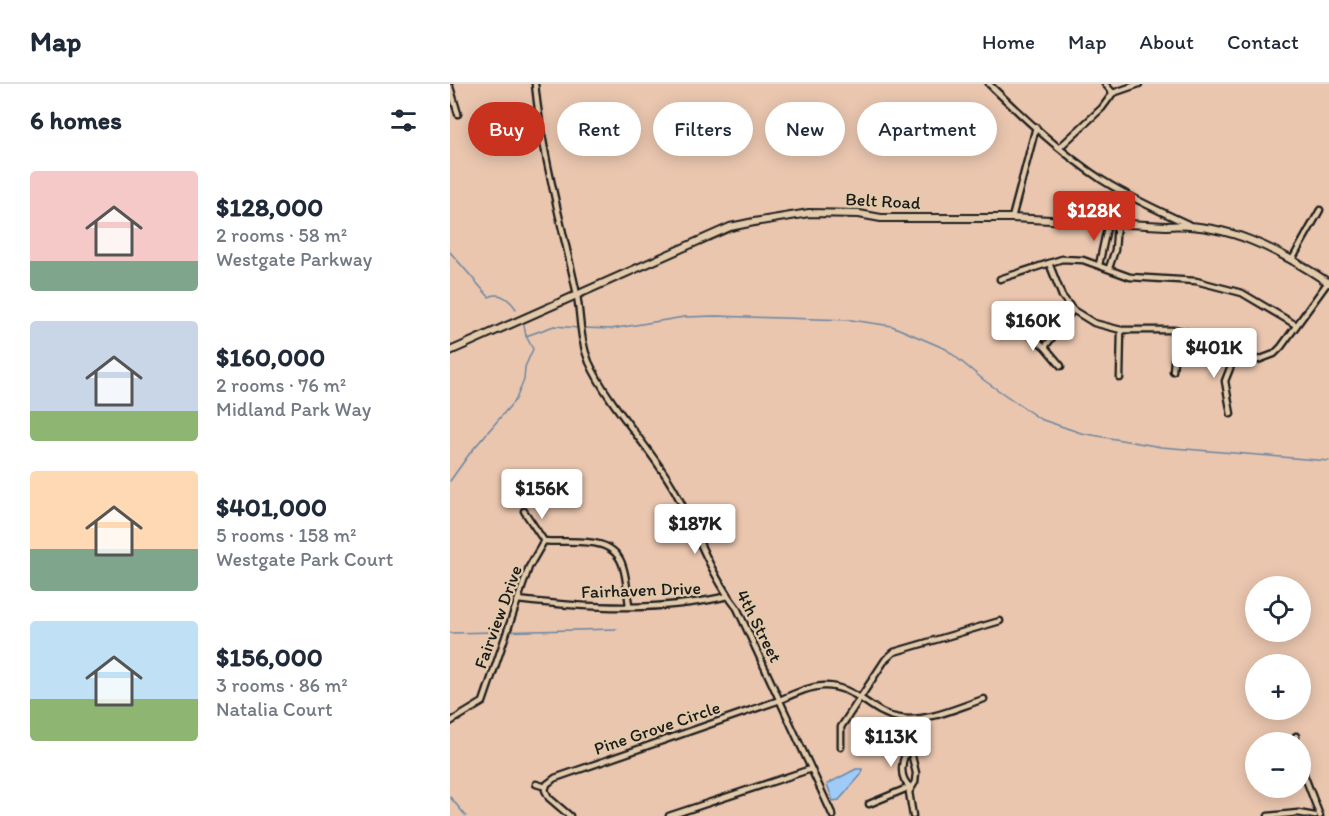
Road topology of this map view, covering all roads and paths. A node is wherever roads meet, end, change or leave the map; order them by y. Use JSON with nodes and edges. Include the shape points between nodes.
{"nodes":[{"id":1,"x":535,"y":84,"type":"edge"},
{"id":2,"x":989,"y":84,"type":"edge"},
{"id":3,"x":1105,"y":84,"type":"edge"},
{"id":4,"x":1139,"y":84,"type":"edge"},
{"id":5,"x":450,"y":87,"type":"edge"},
{"id":6,"x":1113,"y":93,"type":"junction"},
{"id":7,"x":458,"y":114,"type":"dead end"},
{"id":8,"x":1036,"y":127,"type":"junction"},
{"id":9,"x":1060,"y":147,"type":"junction"},
{"id":10,"x":1320,"y":210,"type":"dead end"},
{"id":11,"x":1012,"y":218,"type":"junction"},
{"id":12,"x":1108,"y":223,"type":"junction"},
{"id":13,"x":1117,"y":224,"type":"junction"},
{"id":14,"x":1188,"y":224,"type":"junction"},
{"id":15,"x":1293,"y":258,"type":"junction"},
{"id":16,"x":1049,"y":263,"type":"junction"},
{"id":17,"x":1099,"y":265,"type":"junction"},
{"id":18,"x":1109,"y":268,"type":"junction"},
{"id":19,"x":1000,"y":279,"type":"dead end"},
{"id":20,"x":1328,"y":282,"type":"edge"},
{"id":21,"x":577,"y":294,"type":"junction"},
{"id":22,"x":1072,"y":310,"type":"junction"},
{"id":23,"x":1296,"y":325,"type":"junction"},
{"id":24,"x":1018,"y":327,"type":"dead end"},
{"id":25,"x":1121,"y":330,"type":"junction"},
{"id":26,"x":1177,"y":330,"type":"junction"},
{"id":27,"x":1045,"y":347,"type":"junction"},
{"id":28,"x":1238,"y":348,"type":"junction"},
{"id":29,"x":450,"y":351,"type":"edge"},
{"id":30,"x":1061,"y":366,"type":"dead end"},
{"id":31,"x":1173,"y":370,"type":"dead end"},
{"id":32,"x":1120,"y":378,"type":"dead end"},
{"id":33,"x":1231,"y":414,"type":"dead end"},
{"id":34,"x":524,"y":511,"type":"dead end"},
{"id":35,"x":544,"y":541,"type":"junction"},
{"id":36,"x":728,"y":596,"type":"junction"},
{"id":37,"x":518,"y":600,"type":"junction"},
{"id":38,"x":629,"y":605,"type":"junction"},
{"id":39,"x":1000,"y":621,"type":"dead end"},
{"id":40,"x":861,"y":698,"type":"junction"},
{"id":41,"x":984,"y":699,"type":"dead end"},
{"id":42,"x":780,"y":700,"type":"junction"},
{"id":43,"x":909,"y":720,"type":"junction"},
{"id":44,"x":450,"y":722,"type":"edge"},
{"id":45,"x":841,"y":747,"type":"dead end"},
{"id":46,"x":910,"y":747,"type":"junction"},
{"id":47,"x":811,"y":769,"type":"junction"},
{"id":48,"x":536,"y":784,"type":"dead end"},
{"id":49,"x":546,"y":787,"type":"junction"},
{"id":50,"x":910,"y":787,"type":"junction"},
{"id":51,"x":1311,"y":793,"type":"edge"},
{"id":52,"x":869,"y":804,"type":"dead end"},
{"id":53,"x":570,"y":816,"type":"edge"},
{"id":54,"x":669,"y":816,"type":"edge"},
{"id":55,"x":833,"y":816,"type":"edge"},
{"id":56,"x":913,"y":816,"type":"edge"},
{"id":57,"x":1268,"y":816,"type":"edge"},
{"id":58,"x":1315,"y":816,"type":"edge"},
{"id":59,"x":1320,"y":816,"type":"edge"}],
"edges":[{"from":1,"to":21,"type":"street","name":"4th Street","via":[[548,169]]},
{"from":2,"to":8,"type":"street"},
{"from":3,"to":6,"type":"street"},
{"from":4,"to":6,"type":"street"},
{"from":5,"to":7,"type":"street"},
{"from":6,"to":9,"type":"street"},
{"from":8,"to":9,"type":"street"},
{"from":8,"to":11,"type":"street"},
{"from":9,"to":14,"type":"street","via":[[1101,179]]},
{"from":10,"to":15,"type":"street"},
{"from":11,"to":12,"type":"street","name":"Belt Road"},
{"from":11,"to":21,"type":"street","name":"Belt Road","via":[[881,218],[809,213],[730,227]]},
{"from":12,"to":13,"type":"street","name":"Belt Road"},
{"from":12,"to":17,"type":"street"},
{"from":13,"to":14,"type":"street","name":"Belt Road"},
{"from":13,"to":18,"type":"street"},
{"from":14,"to":15,"type":"street","name":"Belt Road","via":[[1245,238]]},
{"from":15,"to":20,"type":"street","name":"Belt Road"},
{"from":16,"to":17,"type":"street","via":[[1072,259]]},
{"from":16,"to":19,"type":"street"},
{"from":16,"to":22,"type":"street"},
{"from":17,"to":18,"type":"street"},
{"from":18,"to":23,"type":"street","via":[[1130,277],[1196,282],[1242,293]]},
{"from":20,"to":23,"type":"street"},
{"from":21,"to":29,"type":"street","name":"Belt Road"},
{"from":21,"to":36,"type":"street","name":"4th Street","via":[[589,362],[670,483]]},
{"from":22,"to":25,"type":"street","via":[[1094,323]]},
{"from":22,"to":27,"type":"street"},
{"from":23,"to":28,"type":"street","via":[[1281,347],[1266,358],[1252,358]]},
{"from":24,"to":27,"type":"street"},
{"from":25,"to":26,"type":"street"},
{"from":25,"to":32,"type":"street"},
{"from":26,"to":28,"type":"street"},
{"from":26,"to":31,"type":"street"},
{"from":27,"to":30,"type":"street"},
{"from":28,"to":33,"type":"street","via":[[1225,381]]},
{"from":34,"to":35,"type":"street"},
{"from":35,"to":37,"type":"street","name":"Fairview Drive","via":[[529,567]]},
{"from":35,"to":38,"type":"street","via":[[594,543],[611,549],[623,566]]},
{"from":36,"to":38,"type":"street","name":"Fairhaven Drive","via":[[678,604]]},
{"from":36,"to":42,"type":"street","name":"4th Street"},
{"from":37,"to":38,"type":"street","name":"Fairhaven Drive","via":[[589,608]]},
{"from":37,"to":44,"type":"street","name":"Fairview Drive","via":[[483,702]]},
{"from":39,"to":40,"type":"street","via":[[894,652]]},
{"from":40,"to":42,"type":"street","name":"Pine Grove Circle","via":[[848,689],[828,685],[809,687]]},
{"from":40,"to":43,"type":"street","name":"Pine Grove Circle","via":[[880,712]]},
{"from":40,"to":45,"type":"street","via":[[841,727]]},
{"from":41,"to":43,"type":"street"},
{"from":42,"to":47,"type":"street","name":"4th Street"},
{"from":42,"to":49,"type":"street","name":"Pine Grove Circle","via":[[555,777]]},
{"from":43,"to":46,"type":"street"},
{"from":46,"to":50,"type":"street","via":[[916,773]]},
{"from":46,"to":50,"type":"street","via":[[902,762]]},
{"from":47,"to":54,"type":"street"},
{"from":47,"to":55,"type":"street","name":"4th Street"},
{"from":48,"to":49,"type":"street"},
{"from":49,"to":53,"type":"street","via":[[549,798]]},
{"from":50,"to":52,"type":"street"},
{"from":50,"to":56,"type":"street"},
{"from":51,"to":59,"type":"street"},
{"from":57,"to":58,"type":"street"}]}
